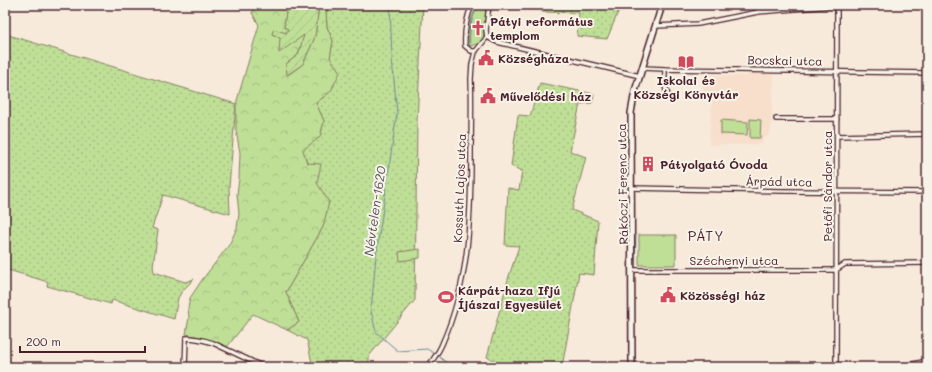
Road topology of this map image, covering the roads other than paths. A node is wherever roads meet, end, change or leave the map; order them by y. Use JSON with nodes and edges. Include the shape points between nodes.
{"nodes":[{"id":1,"x":472,"y":5,"type":"edge"},
{"id":2,"x":489,"y":5,"type":"edge"},
{"id":3,"x":662,"y":5,"type":"edge"},
{"id":4,"x":759,"y":5,"type":"edge"},
{"id":5,"x":843,"y":5,"type":"edge"},
{"id":6,"x":837,"y":6,"type":"junction"},
{"id":7,"x":758,"y":12,"type":"junction"},
{"id":8,"x":656,"y":26,"type":"junction"},
{"id":9,"x":487,"y":37,"type":"junction"},
{"id":10,"x":476,"y":51,"type":"junction"},
{"id":11,"x":642,"y":68,"type":"junction"},
{"id":12,"x":665,"y":69,"type":"junction"},
{"id":13,"x":837,"y":72,"type":"junction"},
{"id":14,"x":927,"y":73,"type":"edge"},
{"id":15,"x":640,"y":76,"type":"junction"},
{"id":16,"x":670,"y":98,"type":"dead end"},
{"id":17,"x":837,"y":119,"type":"junction"},
{"id":18,"x":776,"y":120,"type":"dead end"},
{"id":19,"x":927,"y":134,"type":"edge"},
{"id":20,"x":837,"y":136,"type":"junction"},
{"id":21,"x":631,"y":188,"type":"junction"},
{"id":22,"x":837,"y":192,"type":"junction"},
{"id":23,"x":927,"y":192,"type":"edge"},
{"id":24,"x":927,"y":263,"type":"edge"},
{"id":25,"x":632,"y":270,"type":"junction"},
{"id":26,"x":836,"y":270,"type":"junction"},
{"id":27,"x":927,"y":361,"type":"edge"},
{"id":28,"x":185,"y":367,"type":"edge"},
{"id":29,"x":264,"y":367,"type":"edge"},
{"id":30,"x":428,"y":367,"type":"edge"},
{"id":31,"x":632,"y":367,"type":"edge"},
{"id":32,"x":836,"y":367,"type":"edge"},
{"id":33,"x":900,"y":367,"type":"edge"}],
"edges":[{"from":1,"to":10,"type":"street","via":[[464,37],[465,46]]},
{"from":2,"to":9,"type":"street"},
{"from":3,"to":8,"type":"main road","name":"Rákóczi Ferenc utca"},
{"from":4,"to":7,"type":"street"},
{"from":5,"to":6,"type":"street"},
{"from":6,"to":7,"type":"street"},
{"from":6,"to":13,"type":"street","name":"Petőfi Sándor utca"},
{"from":7,"to":8,"type":"street","via":[[698,24]]},
{"from":8,"to":11,"type":"main road","name":"Rákóczi Ferenc utca"},
{"from":9,"to":10,"type":"street","name":"Kossuth Lajos utca"},
{"from":9,"to":15,"type":"street","via":[[497,42]]},
{"from":10,"to":30,"type":"street","name":"Kossuth Lajos utca","via":[[470,79],[471,202],[465,269],[452,319],[442,344]]},
{"from":11,"to":12,"type":"street","name":"Bocskai utca"},
{"from":11,"to":15,"type":"main road","name":"Rákóczi Ferenc utca"},
{"from":12,"to":13,"type":"street","name":"Bocskai utca"},
{"from":12,"to":16,"type":"street","via":[[664,84]]},
{"from":13,"to":14,"type":"street","name":"Bocskai utca"},
{"from":13,"to":17,"type":"street","name":"Petőfi Sándor utca"},
{"from":15,"to":21,"type":"main road","name":"Rákóczi Ferenc utca","via":[[631,113]]},
{"from":17,"to":18,"type":"street"},
{"from":17,"to":20,"type":"street","name":"Petőfi Sándor utca"},
{"from":19,"to":20,"type":"street"},
{"from":20,"to":22,"type":"street","name":"Petőfi Sándor utca"},
{"from":21,"to":22,"type":"street","name":"Árpád utca"},
{"from":21,"to":25,"type":"main road","name":"Rákóczi Ferenc utca"},
{"from":22,"to":23,"type":"street","name":"Árpád utca"},
{"from":22,"to":26,"type":"street","name":"Petőfi Sándor utca"},
{"from":24,"to":26,"type":"street","name":"Széchenyi utca","via":[[845,264]]},
{"from":25,"to":26,"type":"street","name":"Széchenyi utca"},
{"from":25,"to":31,"type":"main road","name":"Rákóczi Ferenc utca"},
{"from":26,"to":32,"type":"street","name":"Petőfi Sándor utca"},
{"from":27,"to":33,"type":"street"},
{"from":28,"to":29,"type":"street","via":[[186,338],[205,340]]}]}
